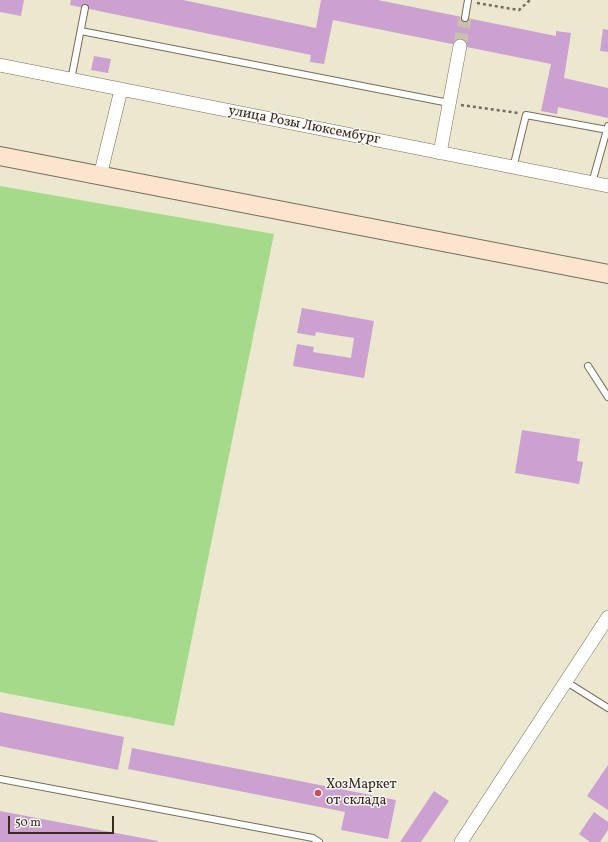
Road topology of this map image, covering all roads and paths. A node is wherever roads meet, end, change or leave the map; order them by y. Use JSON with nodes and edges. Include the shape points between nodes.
{"nodes":[{"id":1,"x":530,"y":0,"type":"edge"},
{"id":2,"x":468,"y":1,"type":"edge"},
{"id":3,"x":85,"y":8,"type":"dead end"},
{"id":4,"x":465,"y":18,"type":"tunnel mouth"},
{"id":5,"x":81,"y":31,"type":"junction"},
{"id":6,"x":460,"y":46,"type":"tunnel mouth"},
{"id":7,"x":0,"y":66,"type":"edge"},
{"id":8,"x":71,"y":80,"type":"junction"},
{"id":9,"x":121,"y":90,"type":"junction"},
{"id":10,"x":449,"y":103,"type":"junction"},
{"id":11,"x":526,"y":115,"type":"junction"},
{"id":12,"x":608,"y":128,"type":"edge"},
{"id":13,"x":440,"y":153,"type":"junction"},
{"id":14,"x":0,"y":156,"type":"edge"},
{"id":15,"x":513,"y":168,"type":"junction"},
{"id":16,"x":100,"y":176,"type":"junction"},
{"id":17,"x":592,"y":183,"type":"junction"},
{"id":18,"x":608,"y":186,"type":"edge"},
{"id":19,"x":608,"y":274,"type":"edge"},
{"id":20,"x":588,"y":366,"type":"dead end"},
{"id":21,"x":608,"y":397,"type":"edge"},
{"id":22,"x":608,"y":617,"type":"edge"},
{"id":23,"x":565,"y":681,"type":"junction"},
{"id":24,"x":608,"y":708,"type":"edge"},
{"id":25,"x":0,"y":779,"type":"edge"},
{"id":26,"x":466,"y":840,"type":"edge"},
{"id":27,"x":319,"y":842,"type":"edge"}],
"edges":[{"from":1,"to":2,"type":"path","via":[[519,10]]},
{"from":2,"to":4,"type":"lane"},
{"from":3,"to":5,"type":"lane"},
{"from":5,"to":8,"type":"lane"},
{"from":5,"to":10,"type":"lane"},
{"from":6,"to":10,"type":"street"},
{"from":7,"to":8,"type":"street","name":"улица Розы Люксембург"},
{"from":8,"to":9,"type":"street","name":"улица Розы Люксембург"},
{"from":9,"to":13,"type":"street","name":"улица Розы Люксембург"},
{"from":9,"to":16,"type":"street"},
{"from":10,"to":11,"type":"path"},
{"from":10,"to":13,"type":"street"},
{"from":11,"to":12,"type":"lane"},
{"from":11,"to":15,"type":"lane"},
{"from":12,"to":17,"type":"lane"},
{"from":13,"to":15,"type":"street","name":"улица Розы Люксембург"},
{"from":14,"to":16,"type":"main road"},
{"from":15,"to":17,"type":"street","name":"улица Розы Люксембург"},
{"from":16,"to":19,"type":"main road"},
{"from":17,"to":18,"type":"street","name":"улица Розы Люксембург"},
{"from":20,"to":21,"type":"lane"},
{"from":22,"to":23,"type":"street"},
{"from":23,"to":24,"type":"lane"},
{"from":23,"to":26,"type":"street"},
{"from":25,"to":27,"type":"lane","via":[[313,838]]}]}
